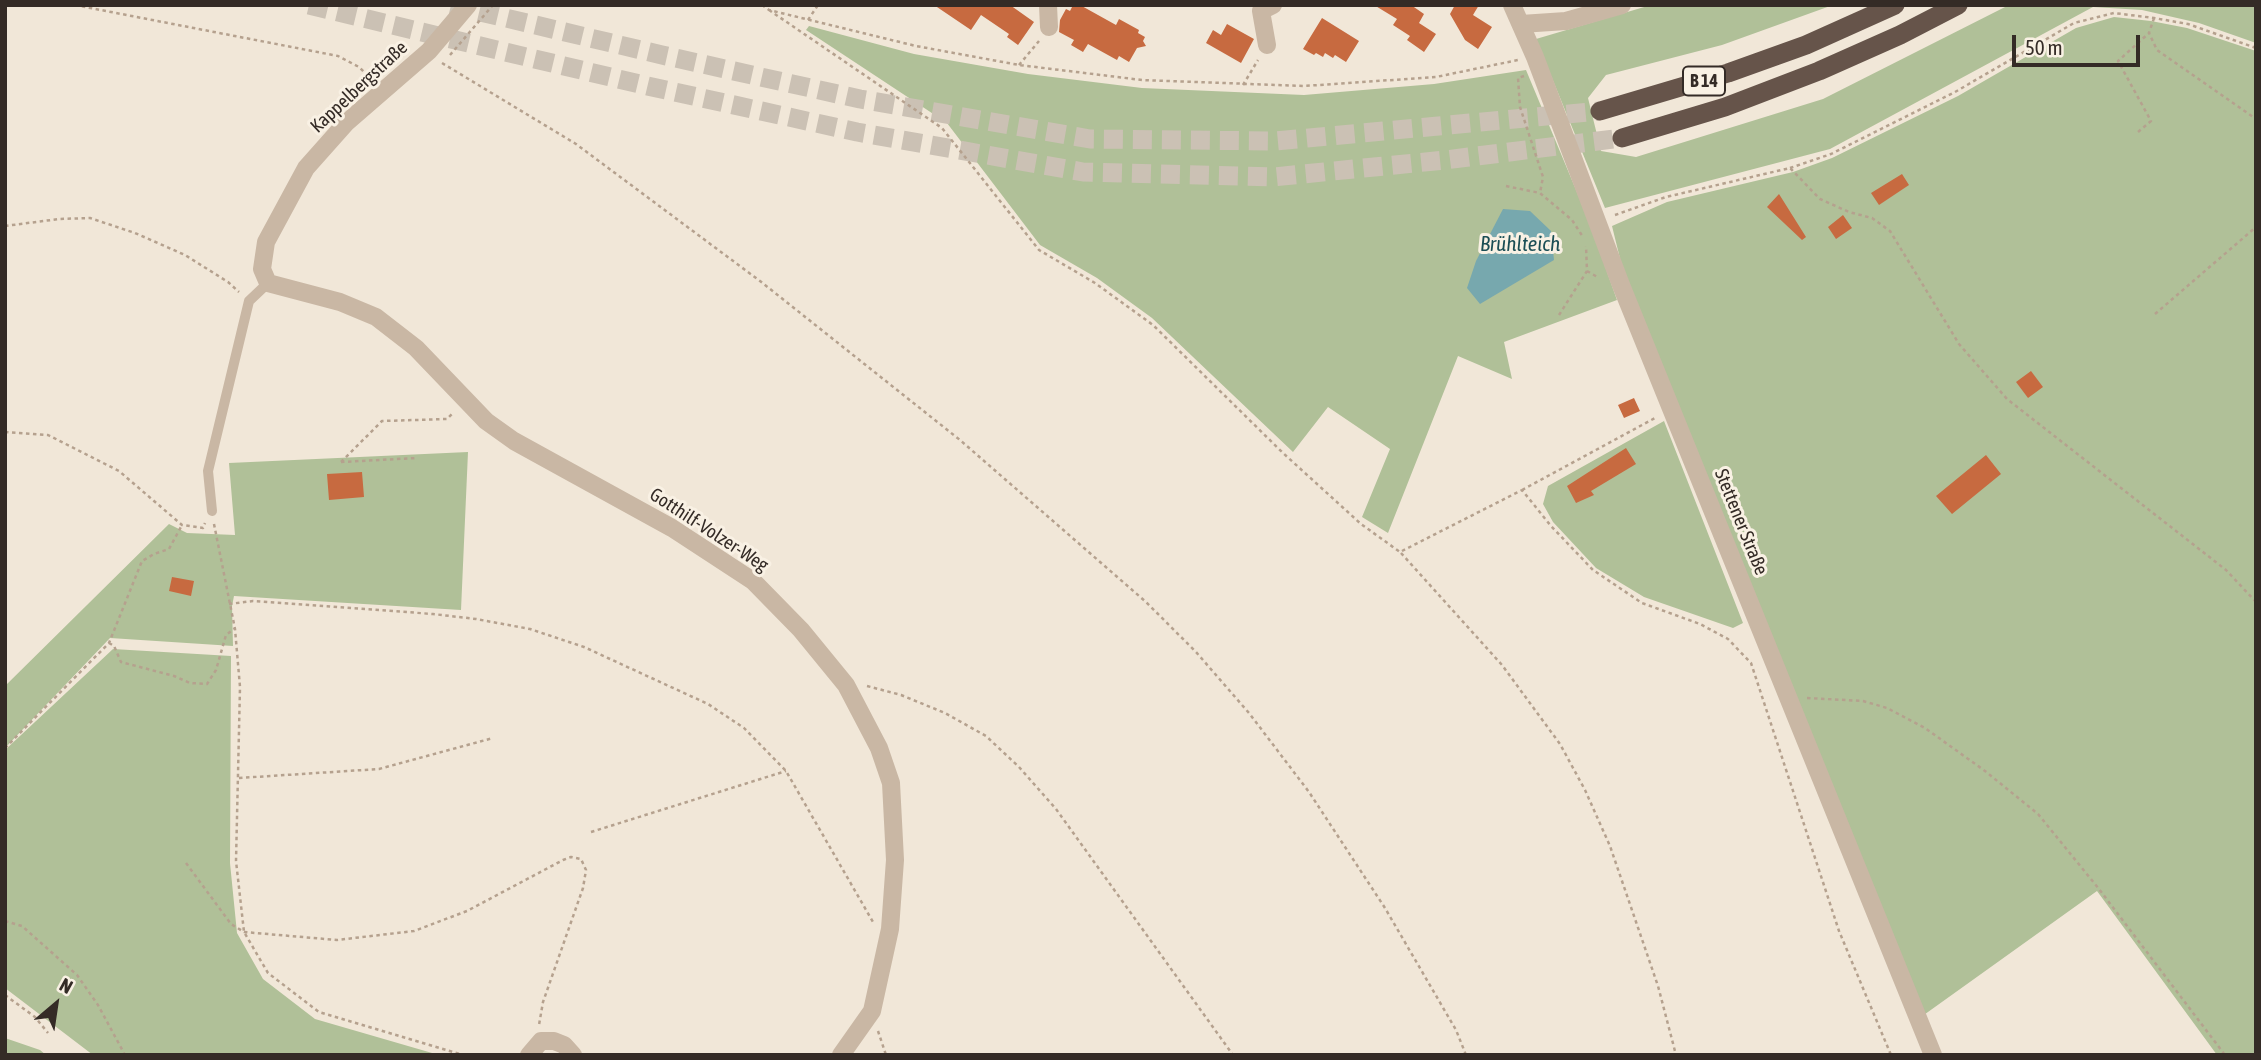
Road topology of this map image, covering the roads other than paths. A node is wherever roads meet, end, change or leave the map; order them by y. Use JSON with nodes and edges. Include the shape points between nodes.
{"nodes":[{"id":1,"x":468,"y":5,"type":"edge"},
{"id":2,"x":1048,"y":5,"type":"edge"},
{"id":3,"x":1512,"y":5,"type":"edge"},
{"id":4,"x":1622,"y":5,"type":"edge"},
{"id":5,"x":1895,"y":5,"type":"edge"},
{"id":6,"x":1958,"y":5,"type":"edge"},
{"id":7,"x":1262,"y":7,"type":"edge"},
{"id":8,"x":1521,"y":24,"type":"junction"},
{"id":9,"x":1049,"y":27,"type":"road end"},
{"id":10,"x":1267,"y":46,"type":"road end"},
{"id":11,"x":1600,"y":111,"type":"tunnel mouth"},
{"id":12,"x":1622,"y":138,"type":"tunnel mouth"},
{"id":13,"x":268,"y":283,"type":"junction"},
{"id":14,"x":212,"y":511,"type":"road end"},
{"id":15,"x":532,"y":1050,"type":"edge"},
{"id":16,"x":573,"y":1055,"type":"edge"},
{"id":17,"x":841,"y":1055,"type":"edge"},
{"id":18,"x":1933,"y":1055,"type":"edge"}],
"edges":[{"from":1,"to":13,"type":"street","name":"Kappelbergstraße","via":[[429,51],[346,123],[306,168],[266,242],[262,268]]},
{"from":2,"to":9,"type":"street"},
{"from":3,"to":8,"type":"street","name":"Stettener Straße"},
{"from":4,"to":8,"type":"street","via":[[1566,21]]},
{"from":5,"to":11,"type":"highway","number":"B 14","via":[[1728,74]]},
{"from":6,"to":12,"type":"highway","number":"B 14","via":[[1819,71],[1725,107]]},
{"from":7,"to":10,"type":"street"},
{"from":8,"to":18,"type":"street","name":"Stettener Straße","via":[[1621,285]]},
{"from":13,"to":14,"type":"lane","via":[[249,301],[208,471]]},
{"from":13,"to":17,"type":"street","name":"Gotthilf-Volzer-Weg","via":[[376,317],[416,348],[486,421],[672,528],[753,581],[846,685],[880,748],[891,783],[895,860],[890,929],[872,1011]]},
{"from":15,"to":16,"type":"street","via":[[541,1041],[554,1041]]}]}
